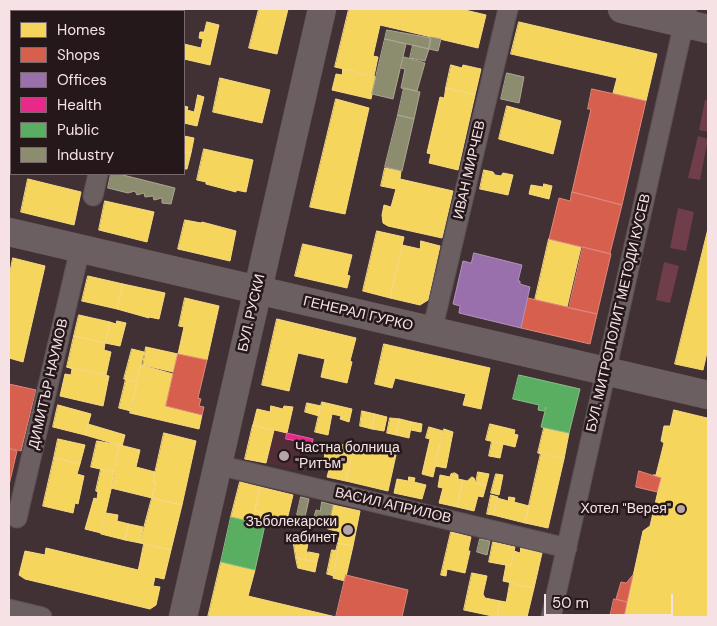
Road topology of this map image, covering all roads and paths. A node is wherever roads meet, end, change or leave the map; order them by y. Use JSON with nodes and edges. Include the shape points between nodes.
{"nodes":[{"id":1,"x":322,"y":9,"type":"edge"},
{"id":2,"x":508,"y":9,"type":"edge"},
{"id":3,"x":622,"y":9,"type":"edge"},
{"id":4,"x":693,"y":20,"type":"edge"},
{"id":5,"x":98,"y":175,"type":"edge"},
{"id":6,"x":93,"y":196,"type":"dead end"},
{"id":7,"x":9,"y":232,"type":"edge"},
{"id":8,"x":80,"y":249,"type":"junction"},
{"id":9,"x":257,"y":290,"type":"junction"},
{"id":10,"x":432,"y":331,"type":"junction"},
{"id":11,"x":605,"y":371,"type":"junction"},
{"id":12,"x":708,"y":395,"type":"edge"},
{"id":13,"x":218,"y":465,"type":"junction"},
{"id":14,"x":17,"y":518,"type":"dead end"},
{"id":15,"x":567,"y":548,"type":"junction"},
{"id":16,"x":9,"y":609,"type":"edge"},
{"id":17,"x":42,"y":617,"type":"edge"},
{"id":18,"x":183,"y":617,"type":"edge"},
{"id":19,"x":551,"y":617,"type":"edge"}],
"edges":[{"from":1,"to":9,"type":"main road","name":"БУЛ. РУСКИ"},
{"from":2,"to":10,"type":"street","name":"ИВАН МИРЧЕВ"},
{"from":3,"to":4,"type":"main road"},
{"from":4,"to":11,"type":"street","name":"БУЛ. МИТРОПОЛИТ МЕТОДИ КУСЕВ"},
{"from":5,"to":6,"type":"street"},
{"from":7,"to":8,"type":"main road","name":"ГЕНЕРАЛ ГУРКО"},
{"from":8,"to":9,"type":"main road","name":"ГЕНЕРАЛ ГУРКО"},
{"from":8,"to":14,"type":"street","name":"ДИМИТЪР НАУМОВ"},
{"from":9,"to":10,"type":"main road","name":"ГЕНЕРАЛ ГУРКО"},
{"from":9,"to":13,"type":"main road","name":"БУЛ. РУСКИ"},
{"from":10,"to":11,"type":"main road","name":"ГЕНЕРАЛ ГУРКО"},
{"from":11,"to":12,"type":"main road","name":"ГЕНЕРАЛ ГУРКО"},
{"from":11,"to":15,"type":"street","name":"БУЛ. МИТРОПОЛИТ МЕТОДИ КУСЕВ"},
{"from":13,"to":15,"type":"street","name":"ВАСИЛ АПРИЛОВ"},
{"from":13,"to":18,"type":"main road","name":"БУЛ. РУСКИ"},
{"from":15,"to":19,"type":"street","name":"БУЛ. МИТРОПОЛИТ МЕТОДИ КУСЕВ"},
{"from":16,"to":17,"type":"street"}]}
